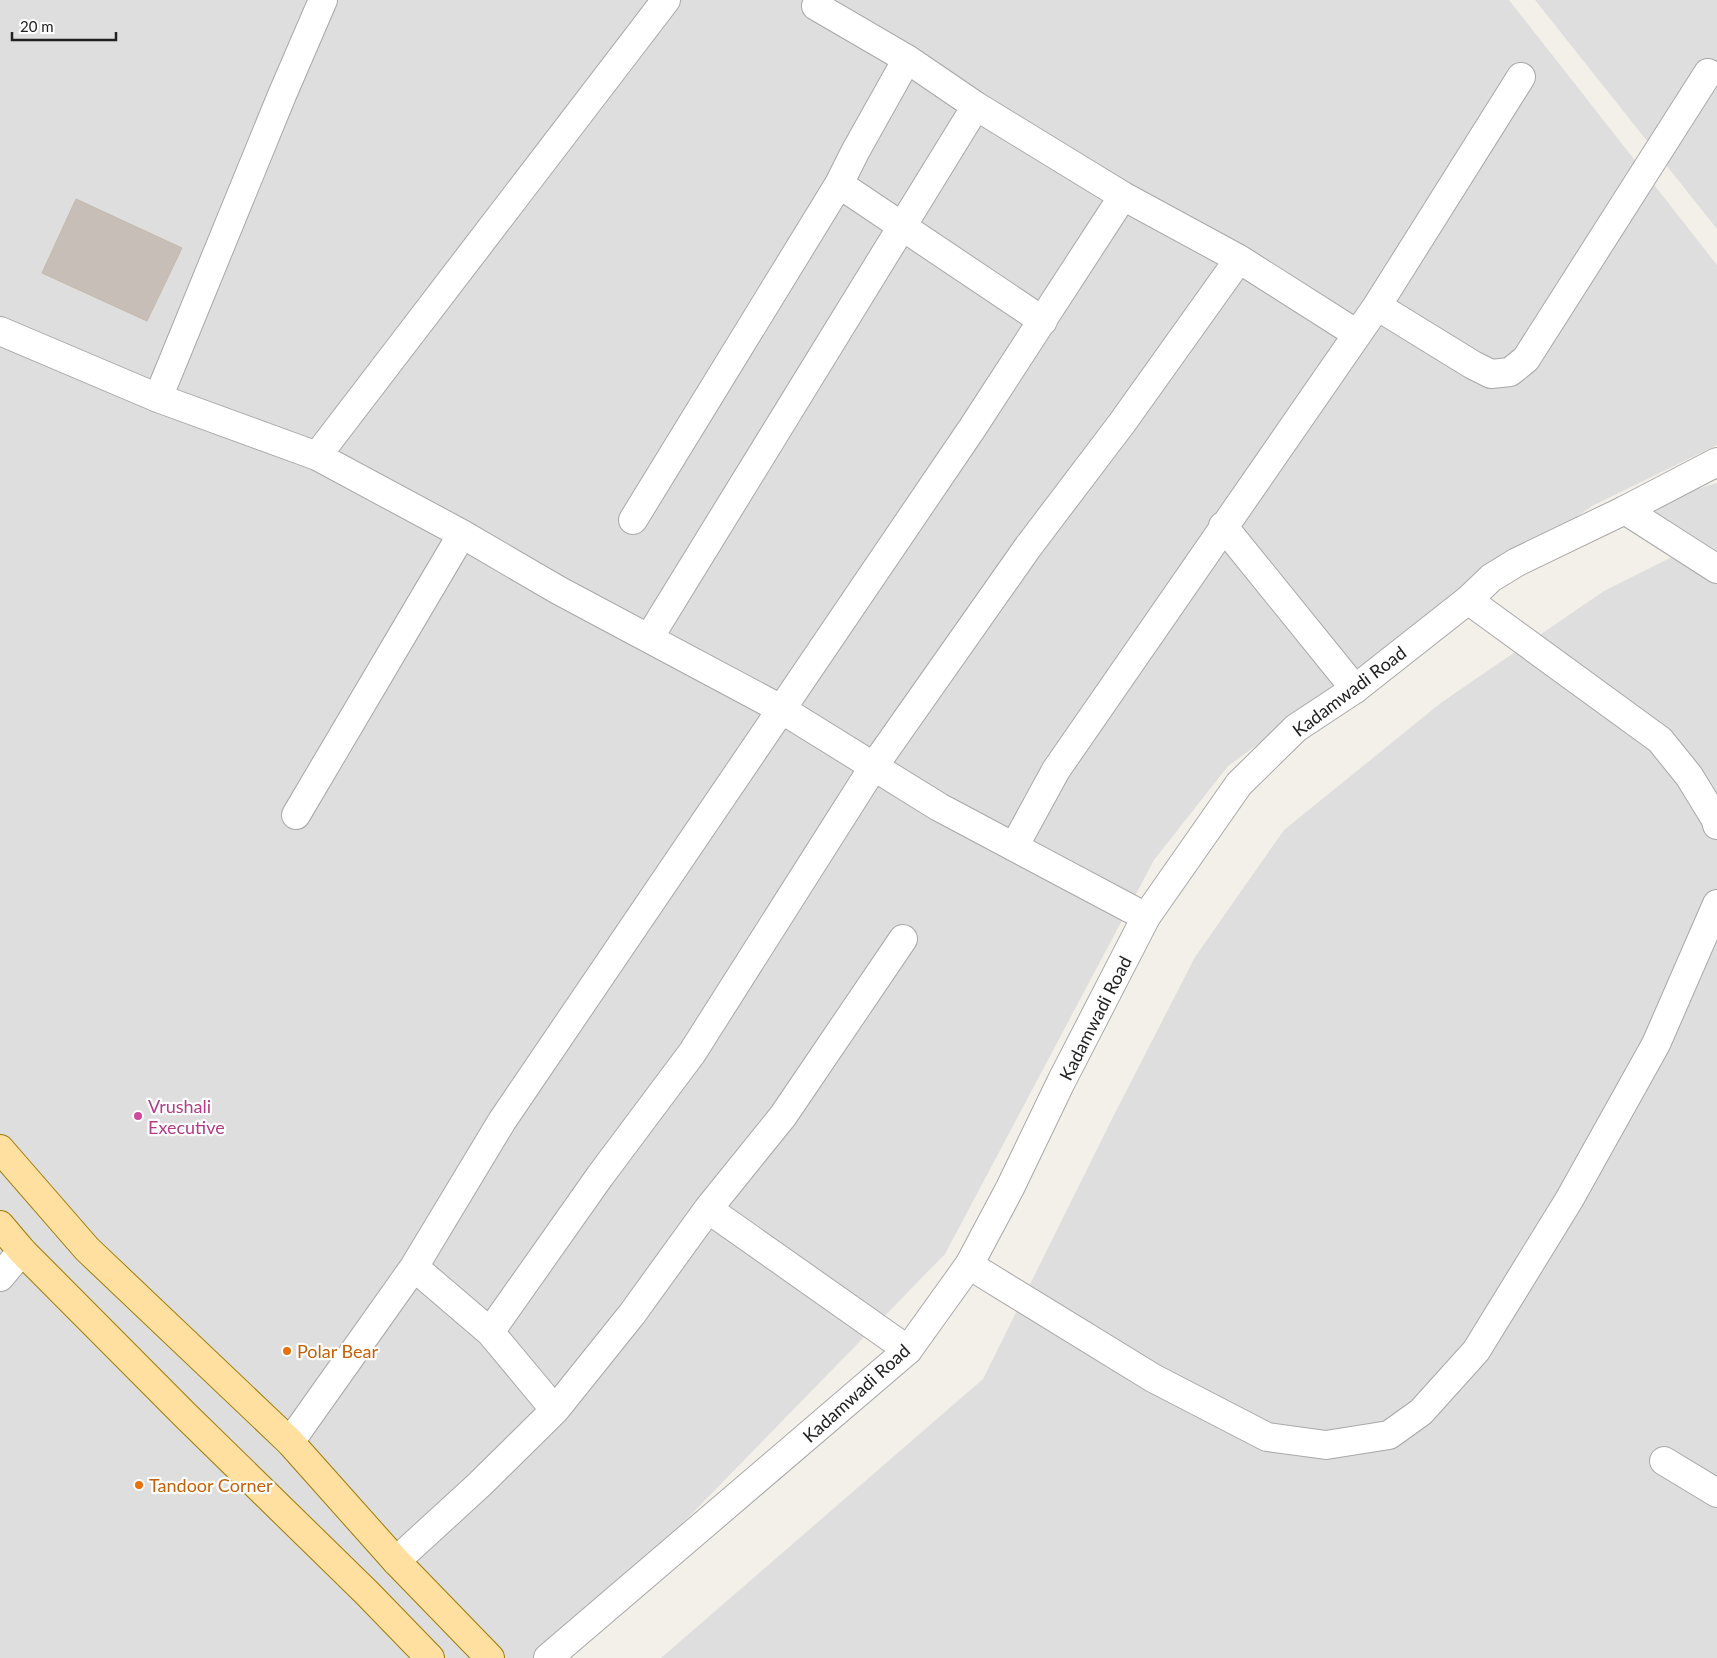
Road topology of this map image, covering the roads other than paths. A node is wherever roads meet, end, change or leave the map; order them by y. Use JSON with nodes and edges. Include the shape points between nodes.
{"nodes":[{"id":1,"x":323,"y":0,"type":"edge"},
{"id":2,"x":666,"y":0,"type":"edge"},
{"id":3,"x":813,"y":2,"type":"edge"},
{"id":4,"x":907,"y":59,"type":"junction"},
{"id":5,"x":1708,"y":74,"type":"dead end"},
{"id":6,"x":1521,"y":78,"type":"dead end"},
{"id":7,"x":976,"y":106,"type":"junction"},
{"id":8,"x":839,"y":184,"type":"junction"},
{"id":9,"x":1124,"y":196,"type":"junction"},
{"id":10,"x":900,"y":227,"type":"junction"},
{"id":11,"x":1239,"y":260,"type":"junction"},
{"id":12,"x":1377,"y":306,"type":"junction"},
{"id":13,"x":1043,"y":321,"type":"junction"},
{"id":14,"x":0,"y":330,"type":"edge"},
{"id":15,"x":1357,"y":334,"type":"junction"},
{"id":16,"x":158,"y":398,"type":"junction"},
{"id":17,"x":317,"y":456,"type":"junction"},
{"id":18,"x":1717,"y":462,"type":"edge"},
{"id":19,"x":1625,"y":510,"type":"junction"},
{"id":20,"x":633,"y":520,"type":"dead end"},
{"id":21,"x":1223,"y":526,"type":"junction"},
{"id":22,"x":462,"y":534,"type":"junction"},
{"id":23,"x":1717,"y":569,"type":"edge"},
{"id":24,"x":1468,"y":600,"type":"junction"},
{"id":25,"x":649,"y":638,"type":"junction"},
{"id":26,"x":1354,"y":689,"type":"junction"},
{"id":27,"x":781,"y":709,"type":"junction"},
{"id":28,"x":874,"y":766,"type":"junction"},
{"id":29,"x":296,"y":814,"type":"dead end"},
{"id":30,"x":1717,"y":825,"type":"edge"},
{"id":31,"x":1014,"y":847,"type":"junction"},
{"id":32,"x":1717,"y":904,"type":"edge"},
{"id":33,"x":1146,"y":917,"type":"junction"},
{"id":34,"x":903,"y":939,"type":"dead end"},
{"id":35,"x":0,"y":1149,"type":"edge"},
{"id":36,"x":708,"y":1209,"type":"junction"},
{"id":37,"x":0,"y":1225,"type":"edge"},
{"id":38,"x":22,"y":1251,"type":"junction"},
{"id":39,"x":969,"y":1265,"type":"junction"},
{"id":40,"x":414,"y":1267,"type":"junction"},
{"id":41,"x":0,"y":1277,"type":"edge"},
{"id":42,"x":490,"y":1332,"type":"junction"},
{"id":43,"x":908,"y":1350,"type":"junction"},
{"id":44,"x":556,"y":1410,"type":"junction"},
{"id":45,"x":290,"y":1442,"type":"junction"},
{"id":46,"x":1664,"y":1461,"type":"dead end"},
{"id":47,"x":1717,"y":1494,"type":"edge"},
{"id":48,"x":396,"y":1561,"type":"junction"},
{"id":49,"x":430,"y":1658,"type":"edge"},
{"id":50,"x":490,"y":1658,"type":"edge"},
{"id":51,"x":548,"y":1658,"type":"edge"}],
"edges":[{"from":1,"to":16,"type":"street"},
{"from":2,"to":17,"type":"street"},
{"from":3,"to":4,"type":"street"},
{"from":4,"to":7,"type":"street"},
{"from":4,"to":8,"type":"street"},
{"from":5,"to":12,"type":"street","via":[[1526,359],[1510,372],[1491,374],[1472,365]]},
{"from":6,"to":12,"type":"street"},
{"from":7,"to":9,"type":"street"},
{"from":7,"to":10,"type":"street"},
{"from":8,"to":10,"type":"street"},
{"from":8,"to":20,"type":"street"},
{"from":9,"to":11,"type":"street"},
{"from":9,"to":13,"type":"street"},
{"from":10,"to":13,"type":"street"},
{"from":10,"to":25,"type":"street"},
{"from":11,"to":15,"type":"street"},
{"from":11,"to":28,"type":"street","via":[[1028,547]]},
{"from":12,"to":15,"type":"street"},
{"from":13,"to":27,"type":"street"},
{"from":14,"to":16,"type":"street"},
{"from":15,"to":21,"type":"street"},
{"from":16,"to":17,"type":"street"},
{"from":17,"to":22,"type":"street"},
{"from":18,"to":19,"type":"street","name":"Kadamwadi Road"},
{"from":19,"to":23,"type":"street"},
{"from":19,"to":24,"type":"street","name":"Kadamwadi Road","via":[[1517,562],[1491,578]]},
{"from":21,"to":26,"type":"street"},
{"from":21,"to":31,"type":"street","via":[[1056,770]]},
{"from":22,"to":25,"type":"street"},
{"from":22,"to":29,"type":"street"},
{"from":24,"to":26,"type":"street","name":"Kadamwadi Road"},
{"from":24,"to":30,"type":"street","via":[[1660,740],[1689,776]]},
{"from":25,"to":27,"type":"street"},
{"from":26,"to":33,"type":"street","name":"Kadamwadi Road","via":[[1296,728],[1239,784]]},
{"from":27,"to":28,"type":"street"},
{"from":27,"to":40,"type":"street","via":[[502,1121]]},
{"from":28,"to":31,"type":"street","via":[[939,807]]},
{"from":28,"to":42,"type":"street","via":[[692,1053]]},
{"from":31,"to":33,"type":"street"},
{"from":32,"to":39,"type":"street","via":[[1656,1044],[1569,1200],[1476,1351],[1421,1412],[1389,1435],[1326,1445],[1267,1436],[1153,1378]]},
{"from":33,"to":39,"type":"street","name":"Kadamwadi Road"},
{"from":34,"to":36,"type":"street","via":[[783,1116]]},
{"from":35,"to":45,"type":"main road","via":[[87,1249]]},
{"from":36,"to":43,"type":"street"},
{"from":36,"to":44,"type":"street","via":[[632,1314]]},
{"from":37,"to":38,"type":"main road"},
{"from":38,"to":41,"type":"street"},
{"from":38,"to":49,"type":"main road"},
{"from":39,"to":43,"type":"street","name":"Kadamwadi Road"},
{"from":40,"to":42,"type":"street"},
{"from":40,"to":45,"type":"street"},
{"from":42,"to":44,"type":"street"},
{"from":43,"to":51,"type":"street","name":"Kadamwadi Road"},
{"from":44,"to":48,"type":"street"},
{"from":45,"to":48,"type":"main road"},
{"from":46,"to":47,"type":"street"},
{"from":48,"to":50,"type":"main road"}]}
